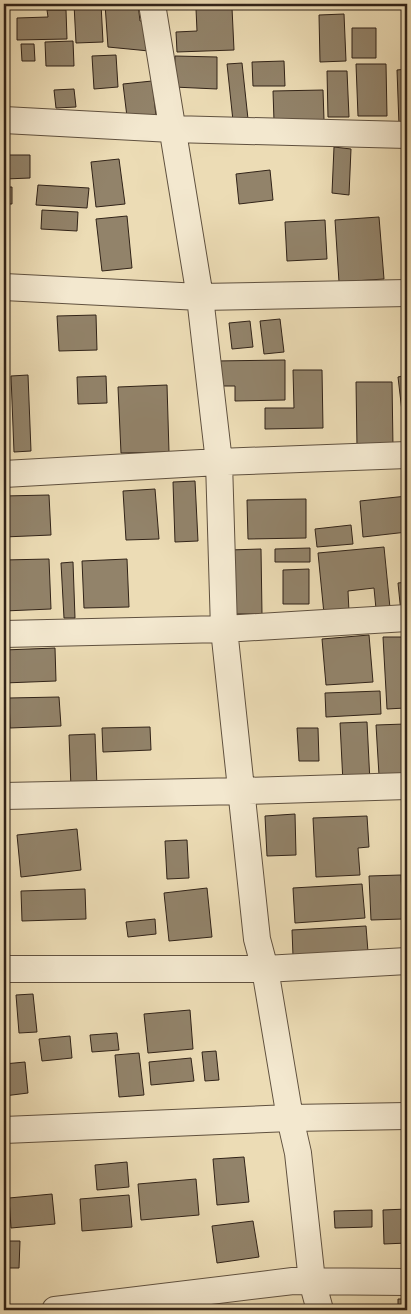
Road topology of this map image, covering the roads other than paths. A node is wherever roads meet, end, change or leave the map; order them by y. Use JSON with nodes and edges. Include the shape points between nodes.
{"nodes":[{"id":1,"x":152,"y":4,"type":"edge"},
{"id":2,"x":4,"y":120,"type":"edge"},
{"id":3,"x":172,"y":129,"type":"junction"},
{"id":4,"x":407,"y":135,"type":"edge"},
{"id":5,"x":4,"y":287,"type":"edge"},
{"id":6,"x":407,"y":293,"type":"edge"},
{"id":7,"x":200,"y":297,"type":"junction"},
{"id":8,"x":407,"y":455,"type":"edge"},
{"id":9,"x":219,"y":462,"type":"junction"},
{"id":10,"x":4,"y":474,"type":"edge"},
{"id":11,"x":407,"y":618,"type":"edge"},
{"id":12,"x":224,"y":628,"type":"junction"},
{"id":13,"x":4,"y":634,"type":"edge"},
{"id":14,"x":407,"y":786,"type":"edge"},
{"id":15,"x":242,"y":791,"type":"junction"},
{"id":16,"x":4,"y":796,"type":"edge"},
{"id":17,"x":407,"y":961,"type":"edge"},
{"id":18,"x":4,"y":969,"type":"edge"},
{"id":19,"x":265,"y":969,"type":"junction"},
{"id":20,"x":407,"y":1116,"type":"edge"},
{"id":21,"x":290,"y":1118,"type":"junction"},
{"id":22,"x":4,"y":1130,"type":"edge"},
{"id":23,"x":312,"y":1281,"type":"junction"},
{"id":24,"x":407,"y":1282,"type":"edge"},
{"id":25,"x":54,"y":1310,"type":"edge"},
{"id":26,"x":320,"y":1310,"type":"edge"}],
"edges":[{"from":1,"to":3,"type":"street"},
{"from":2,"to":3,"type":"street"},
{"from":3,"to":4,"type":"street"},
{"from":3,"to":7,"type":"street"},
{"from":5,"to":7,"type":"street"},
{"from":6,"to":7,"type":"street"},
{"from":7,"to":9,"type":"street"},
{"from":8,"to":9,"type":"street"},
{"from":9,"to":10,"type":"street"},
{"from":9,"to":12,"type":"street"},
{"from":11,"to":12,"type":"street"},
{"from":12,"to":13,"type":"street"},
{"from":12,"to":15,"type":"street"},
{"from":14,"to":15,"type":"street"},
{"from":15,"to":16,"type":"street"},
{"from":15,"to":19,"type":"street","via":[[257,938]]},
{"from":17,"to":19,"type":"street"},
{"from":18,"to":19,"type":"street"},
{"from":19,"to":21,"type":"street"},
{"from":20,"to":21,"type":"street"},
{"from":21,"to":22,"type":"street"},
{"from":21,"to":23,"type":"street","via":[[298,1153]]},
{"from":23,"to":24,"type":"street"},
{"from":23,"to":25,"type":"street"},
{"from":23,"to":26,"type":"street"}]}
